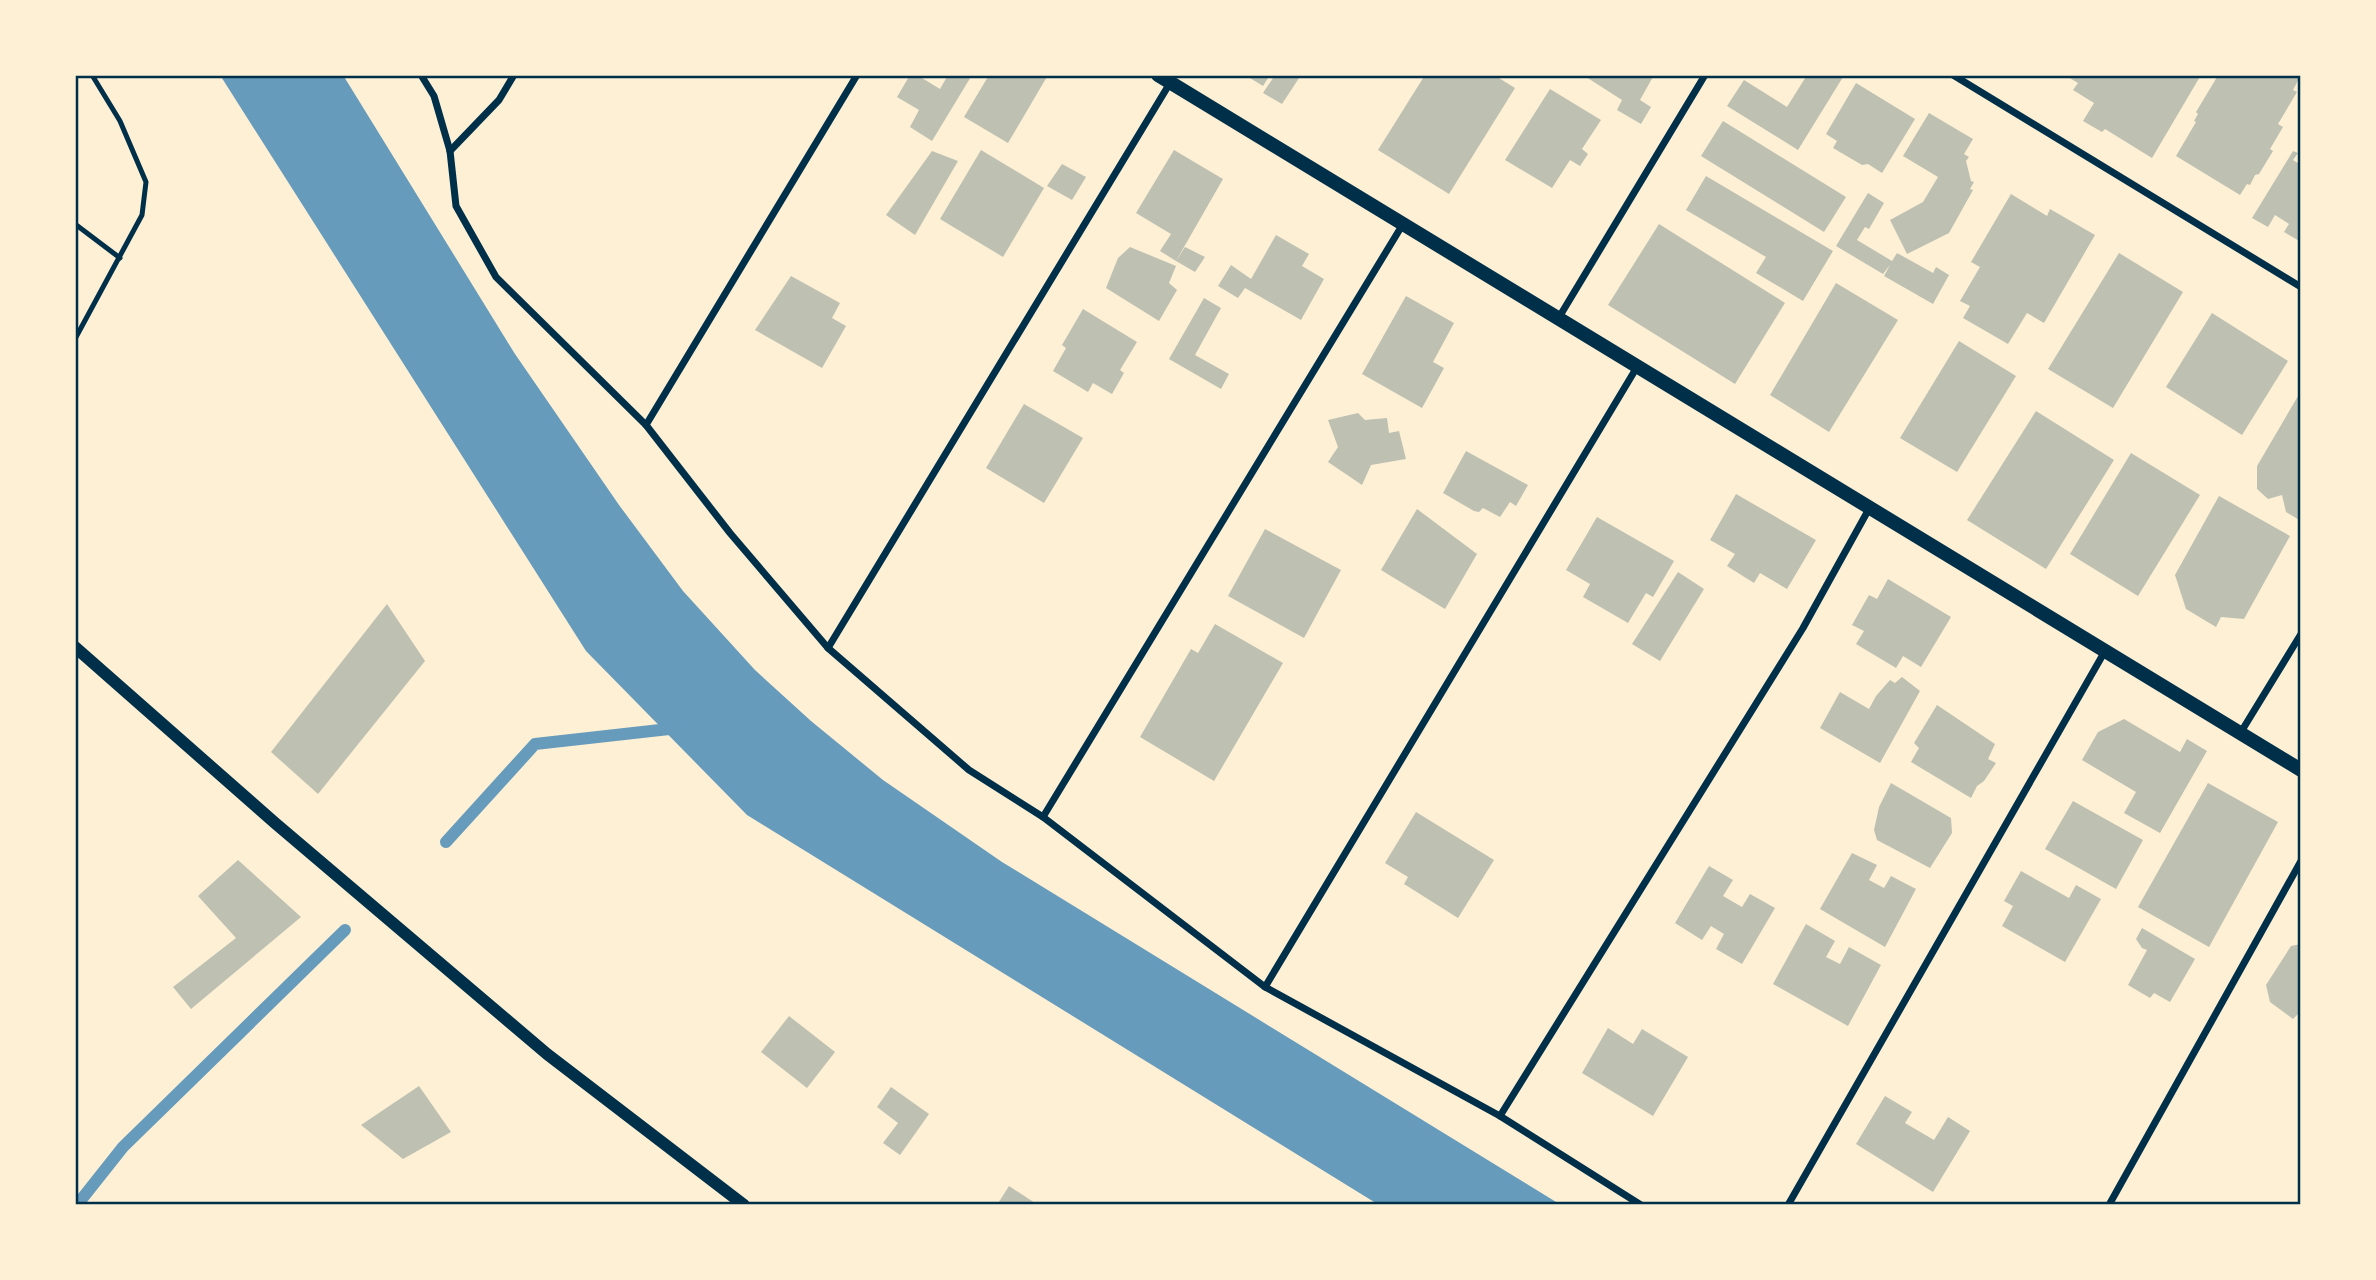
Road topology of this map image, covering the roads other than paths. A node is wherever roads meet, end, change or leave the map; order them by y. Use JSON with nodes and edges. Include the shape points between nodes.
{"nodes":[{"id":1,"x":92,"y":75,"type":"edge"},
{"id":2,"x":421,"y":75,"type":"edge"},
{"id":3,"x":514,"y":75,"type":"edge"},
{"id":4,"x":857,"y":75,"type":"edge"},
{"id":5,"x":1705,"y":75,"type":"edge"},
{"id":6,"x":1953,"y":75,"type":"edge"},
{"id":7,"x":1164,"y":79,"type":"edge"},
{"id":8,"x":450,"y":151,"type":"junction"},
{"id":9,"x":75,"y":224,"type":"edge"},
{"id":10,"x":1403,"y":224,"type":"junction"},
{"id":11,"x":120,"y":258,"type":"junction"},
{"id":12,"x":2301,"y":287,"type":"edge"},
{"id":13,"x":1558,"y":319,"type":"junction"},
{"id":14,"x":75,"y":339,"type":"edge"},
{"id":15,"x":1637,"y":367,"type":"junction"},
{"id":16,"x":646,"y":425,"type":"junction"},
{"id":17,"x":1870,"y":507,"type":"junction"},
{"id":18,"x":2301,"y":635,"type":"edge"},
{"id":19,"x":75,"y":647,"type":"edge"},
{"id":20,"x":828,"y":648,"type":"junction"},
{"id":21,"x":2105,"y":650,"type":"junction"},
{"id":22,"x":2241,"y":732,"type":"junction"},
{"id":23,"x":2301,"y":770,"type":"edge"},
{"id":24,"x":1043,"y":817,"type":"junction"},
{"id":25,"x":2301,"y":861,"type":"edge"},
{"id":26,"x":1265,"y":988,"type":"junction"},
{"id":27,"x":1500,"y":1116,"type":"junction"},
{"id":28,"x":744,"y":1205,"type":"edge"},
{"id":29,"x":1641,"y":1205,"type":"edge"},
{"id":30,"x":1788,"y":1205,"type":"edge"},
{"id":31,"x":2109,"y":1205,"type":"edge"}],
"edges":[{"from":1,"to":11,"type":"lane","via":[[120,121],[146,182],[142,215]]},
{"from":2,"to":8,"type":"street","via":[[434,96]]},
{"from":3,"to":8,"type":"street","via":[[499,100]]},
{"from":4,"to":16,"type":"street"},
{"from":5,"to":13,"type":"street"},
{"from":6,"to":12,"type":"street"},
{"from":7,"to":10,"type":"main road"},
{"from":7,"to":20,"type":"street"},
{"from":8,"to":16,"type":"street","via":[[456,206],[496,277]]},
{"from":9,"to":11,"type":"lane"},
{"from":10,"to":13,"type":"main road"},
{"from":10,"to":24,"type":"street"},
{"from":11,"to":14,"type":"lane"},
{"from":13,"to":15,"type":"main road"},
{"from":15,"to":17,"type":"main road"},
{"from":15,"to":26,"type":"street"},
{"from":16,"to":20,"type":"street"},
{"from":17,"to":21,"type":"main road"},
{"from":17,"to":27,"type":"street","via":[[1803,628]]},
{"from":18,"to":22,"type":"street"},
{"from":19,"to":28,"type":"street","via":[[547,1054]]},
{"from":20,"to":24,"type":"street","via":[[969,769]]},
{"from":21,"to":22,"type":"main road"},
{"from":21,"to":30,"type":"street"},
{"from":22,"to":23,"type":"main road"},
{"from":24,"to":26,"type":"street"},
{"from":25,"to":31,"type":"street"},
{"from":26,"to":27,"type":"street"},
{"from":27,"to":29,"type":"street"}]}
